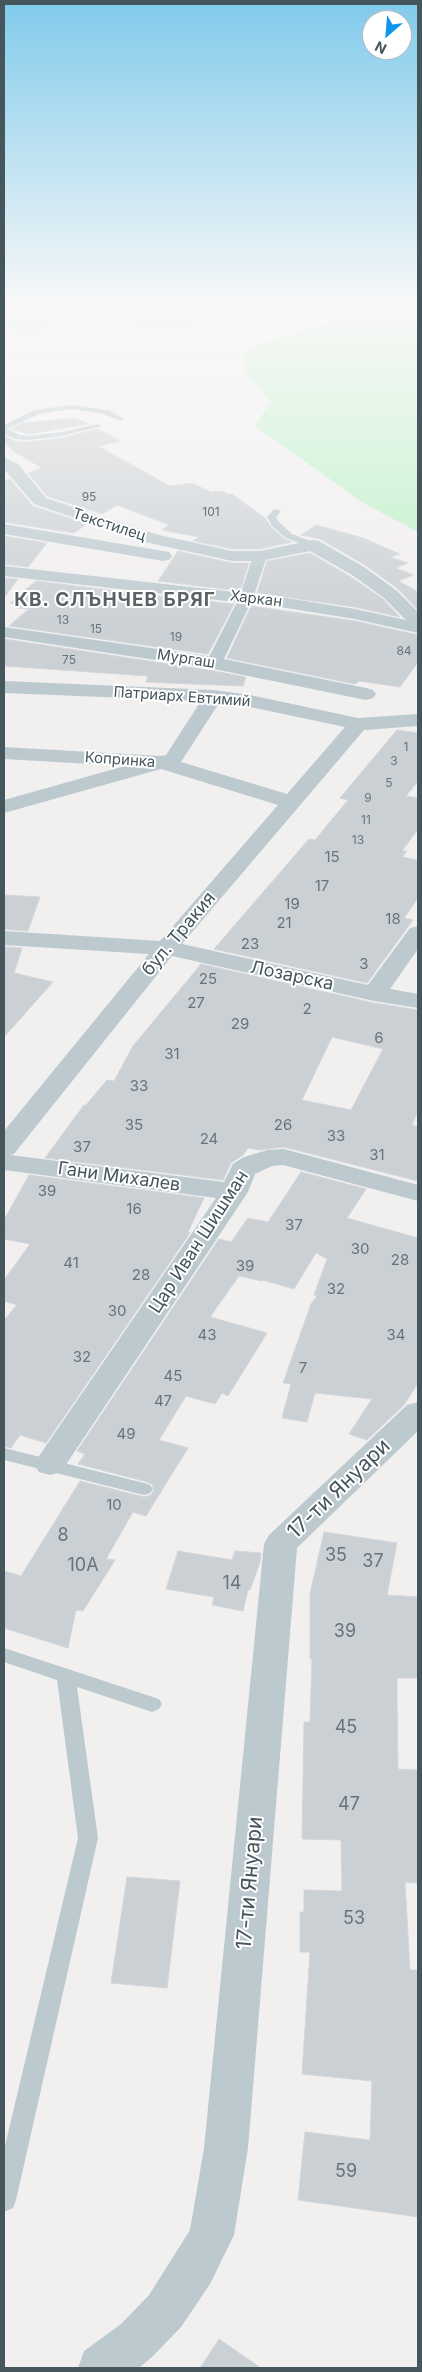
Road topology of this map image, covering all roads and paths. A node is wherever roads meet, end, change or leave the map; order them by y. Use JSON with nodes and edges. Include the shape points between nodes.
{"nodes":[{"id":1,"x":32,"y":415,"type":"edge"},
{"id":2,"x":112,"y":415,"type":"edge"},
{"id":3,"x":122,"y":419,"type":"dead end"},
{"id":4,"x":98,"y":426,"type":"dead end"},
{"id":5,"x":4,"y":429,"type":"edge"},
{"id":6,"x":4,"y":462,"type":"edge"},
{"id":7,"x":277,"y":512,"type":"dead end"},
{"id":8,"x":4,"y":529,"type":"edge"},
{"id":9,"x":313,"y":546,"type":"junction"},
{"id":10,"x":232,"y":556,"type":"junction"},
{"id":11,"x":260,"y":556,"type":"junction"},
{"id":12,"x":4,"y":571,"type":"edge"},
{"id":13,"x":246,"y":598,"type":"junction"},
{"id":14,"x":418,"y":622,"type":"edge"},
{"id":15,"x":418,"y":628,"type":"edge"},
{"id":16,"x":4,"y":632,"type":"edge"},
{"id":17,"x":214,"y":663,"type":"junction"},
{"id":18,"x":249,"y":669,"type":"junction"},
{"id":19,"x":4,"y":687,"type":"edge"},
{"id":20,"x":366,"y":694,"type":"dead end"},
{"id":21,"x":214,"y":696,"type":"junction"},
{"id":22,"x":250,"y":700,"type":"junction"},
{"id":23,"x":418,"y":720,"type":"edge"},
{"id":24,"x":358,"y":724,"type":"junction"},
{"id":25,"x":4,"y":754,"type":"edge"},
{"id":26,"x":160,"y":762,"type":"junction"},
{"id":27,"x":291,"y":802,"type":"junction"},
{"id":28,"x":4,"y":807,"type":"edge"},
{"id":29,"x":418,"y":933,"type":"edge"},
{"id":30,"x":4,"y":938,"type":"edge"},
{"id":31,"x":166,"y":948,"type":"junction"},
{"id":32,"x":374,"y":994,"type":"junction"},
{"id":33,"x":418,"y":1001,"type":"edge"},
{"id":34,"x":4,"y":1148,"type":"edge"},
{"id":35,"x":4,"y":1162,"type":"edge"},
{"id":36,"x":234,"y":1192,"type":"junction"},
{"id":37,"x":418,"y":1193,"type":"edge"},
{"id":38,"x":418,"y":1413,"type":"edge"},
{"id":39,"x":4,"y":1454,"type":"edge"},
{"id":40,"x":50,"y":1464,"type":"junction"},
{"id":41,"x":144,"y":1489,"type":"dead end"},
{"id":42,"x":4,"y":1655,"type":"edge"},
{"id":43,"x":66,"y":1676,"type":"junction"},
{"id":44,"x":152,"y":1704,"type":"dead end"},
{"id":45,"x":4,"y":2200,"type":"edge"},
{"id":46,"x":101,"y":2368,"type":"edge"}],
"edges":[{"from":1,"to":5,"type":"lane"},
{"from":2,"to":3,"type":"lane"},
{"from":4,"to":5,"type":"lane","via":[[29,438],[18,437]]},
{"from":6,"to":10,"type":"street","name":"Текстилец","via":[[13,468],[40,501],[54,507],[151,538]]},
{"from":7,"to":9,"type":"lane","via":[[271,517],[275,524],[289,536]]},
{"from":8,"to":10,"type":"street","name":"Текстилец","via":[[153,555],[195,559]]},
{"from":9,"to":11,"type":"street","name":"Текстилец"},
{"from":9,"to":14,"type":"street","via":[[390,594]]},
{"from":10,"to":11,"type":"street","name":"Текстилец"},
{"from":11,"to":13,"type":"street"},
{"from":12,"to":13,"type":"street","name":"Харкан"},
{"from":13,"to":15,"type":"street","name":"Харкан","via":[[346,612]]},
{"from":13,"to":17,"type":"street"},
{"from":16,"to":17,"type":"street","name":"Мургаш"},
{"from":17,"to":18,"type":"street","name":"Мургаш"},
{"from":18,"to":20,"type":"street","name":"Мургаш"},
{"from":18,"to":22,"type":"street"},
{"from":19,"to":21,"type":"street","name":"Патриарх Евтимий"},
{"from":21,"to":22,"type":"street","name":"Патриарх Евтимий"},
{"from":21,"to":26,"type":"street","via":[[173,759]]},
{"from":22,"to":24,"type":"street","name":"Патриарх Евтимий"},
{"from":23,"to":24,"type":"street","name":"Патриарх Евтимий"},
{"from":24,"to":27,"type":"street","name":"бул. Тракия"},
{"from":25,"to":26,"type":"street","name":"Копринка"},
{"from":26,"to":27,"type":"street","name":"Копринка"},
{"from":26,"to":28,"type":"street"},
{"from":27,"to":31,"type":"street","name":"бул. Тракия"},
{"from":29,"to":32,"type":"street"},
{"from":30,"to":31,"type":"street","name":"Лозарска"},
{"from":31,"to":32,"type":"street","name":"Лозарска"},
{"from":31,"to":34,"type":"street","name":"бул. Тракия"},
{"from":32,"to":33,"type":"street","name":"Лозарска"},
{"from":35,"to":36,"type":"street","name":"Гани Михалев"},
{"from":36,"to":37,"type":"street","name":"Цар Иван Шишман","via":[[243,1170],[268,1158],[284,1157]]},
{"from":36,"to":40,"type":"street","name":"Цар Иван Шишман"},
{"from":38,"to":46,"type":"street","name":"17-ти Януари","via":[[280,1544],[226,2148],[212,2235],[165,2311],[137,2340]]},
{"from":39,"to":40,"type":"lane"},
{"from":40,"to":41,"type":"lane"},
{"from":42,"to":43,"type":"lane"},
{"from":43,"to":44,"type":"lane"},
{"from":43,"to":45,"type":"lane","via":[[88,1838]]}]}
